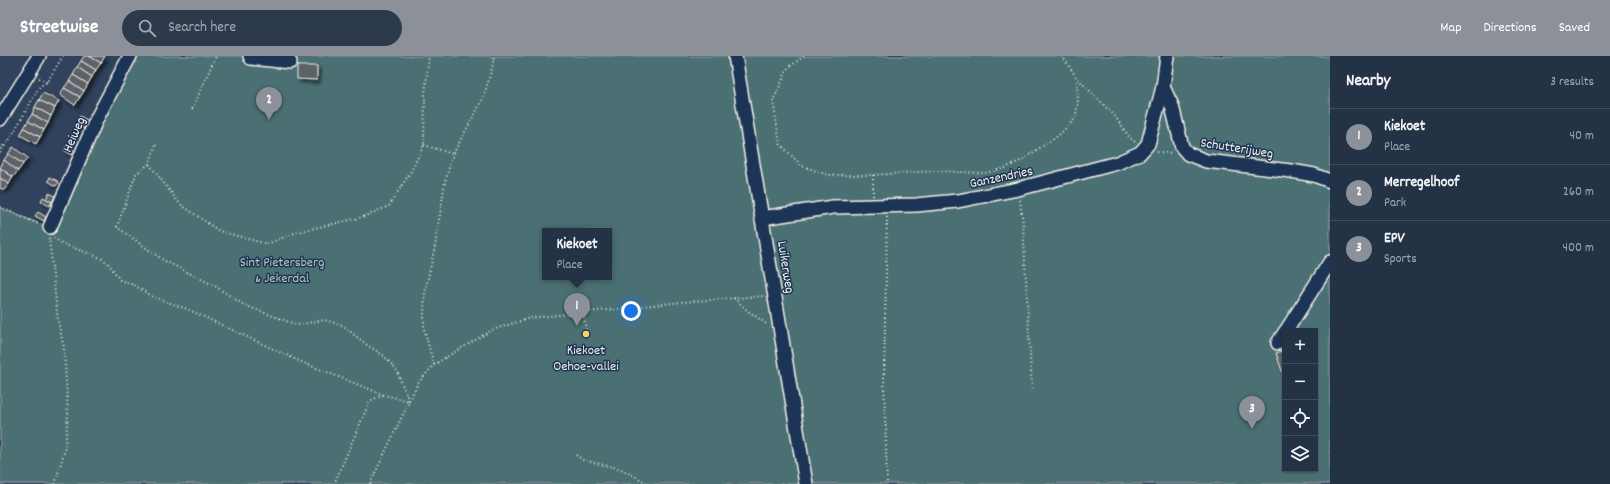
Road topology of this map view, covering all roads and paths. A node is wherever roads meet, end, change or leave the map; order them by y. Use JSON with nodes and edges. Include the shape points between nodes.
{"nodes":[{"id":1,"x":39,"y":56,"type":"edge"},
{"id":2,"x":63,"y":56,"type":"edge"},
{"id":3,"x":130,"y":56,"type":"edge"},
{"id":4,"x":216,"y":56,"type":"edge"},
{"id":5,"x":250,"y":56,"type":"edge"},
{"id":6,"x":428,"y":56,"type":"edge"},
{"id":7,"x":494,"y":56,"type":"edge"},
{"id":8,"x":735,"y":56,"type":"edge"},
{"id":9,"x":804,"y":56,"type":"edge"},
{"id":10,"x":1062,"y":56,"type":"edge"},
{"id":11,"x":1167,"y":56,"type":"edge"},
{"id":12,"x":290,"y":62,"type":"dead end"},
{"id":13,"x":1077,"y":78,"type":"junction"},
{"id":14,"x":1163,"y":87,"type":"junction"},
{"id":15,"x":192,"y":109,"type":"dead end"},
{"id":16,"x":0,"y":120,"type":"edge"},
{"id":17,"x":10,"y":139,"type":"junction"},
{"id":18,"x":156,"y":145,"type":"dead end"},
{"id":19,"x":424,"y":145,"type":"junction"},
{"id":20,"x":0,"y":149,"type":"edge"},
{"id":21,"x":1143,"y":150,"type":"junction"},
{"id":22,"x":0,"y":153,"type":"edge"},
{"id":23,"x":453,"y":154,"type":"junction"},
{"id":24,"x":1188,"y":154,"type":"junction"},
{"id":25,"x":149,"y":164,"type":"junction"},
{"id":26,"x":873,"y":175,"type":"junction"},
{"id":27,"x":1330,"y":181,"type":"edge"},
{"id":28,"x":1018,"y":189,"type":"junction"},
{"id":29,"x":872,"y":206,"type":"junction"},
{"id":30,"x":887,"y":206,"type":"junction"},
{"id":31,"x":0,"y":207,"type":"edge"},
{"id":32,"x":762,"y":218,"type":"junction"},
{"id":33,"x":50,"y":233,"type":"junction"},
{"id":34,"x":1330,"y":262,"type":"edge"},
{"id":35,"x":775,"y":294,"type":"junction"},
{"id":36,"x":734,"y":298,"type":"junction"},
{"id":37,"x":583,"y":313,"type":"junction"},
{"id":38,"x":1288,"y":328,"type":"edge"},
{"id":39,"x":586,"y":330,"type":"dead end"},
{"id":40,"x":780,"y":334,"type":"junction"},
{"id":41,"x":434,"y":365,"type":"junction"},
{"id":42,"x":1032,"y":390,"type":"dead end"},
{"id":43,"x":384,"y":395,"type":"junction"},
{"id":44,"x":409,"y":401,"type":"junction"},
{"id":45,"x":576,"y":455,"type":"dead end"},
{"id":46,"x":55,"y":484,"type":"edge"},
{"id":47,"x":334,"y":484,"type":"edge"},
{"id":48,"x":370,"y":484,"type":"edge"},
{"id":49,"x":649,"y":484,"type":"edge"},
{"id":50,"x":806,"y":484,"type":"edge"},
{"id":51,"x":887,"y":484,"type":"edge"}],
"edges":[{"from":1,"to":16,"type":"street"},
{"from":2,"to":17,"type":"path","via":[[47,82],[40,86]]},
{"from":3,"to":33,"type":"street","name":"Heiweg","via":[[97,118]]},
{"from":4,"to":15,"type":"path"},
{"from":5,"to":12,"type":"street"},
{"from":6,"to":19,"type":"path"},
{"from":7,"to":23,"type":"path","via":[[483,99]]},
{"from":8,"to":32,"type":"street","name":"Luikerweg"},
{"from":9,"to":26,"type":"path","via":[[788,68],[773,101],[780,144],[802,166],[828,175]]},
{"from":10,"to":13,"type":"path"},
{"from":11,"to":14,"type":"street"},
{"from":13,"to":21,"type":"path","via":[[1114,114],[1130,138]]},
{"from":13,"to":26,"type":"path","via":[[1078,103],[1075,119],[1058,136],[1020,161],[985,173],[912,172]]},
{"from":14,"to":21,"type":"street","via":[[1148,144]]},
{"from":14,"to":24,"type":"street","name":"Schutterijweg","via":[[1172,106],[1182,147]]},
{"from":17,"to":20,"type":"path"},
{"from":17,"to":22,"type":"path"},
{"from":18,"to":25,"type":"path"},
{"from":19,"to":23,"type":"path"},
{"from":19,"to":25,"type":"path","via":[[412,171],[388,206],[363,217],[297,232],[267,244],[219,231],[180,204]]},
{"from":21,"to":24,"type":"path"},
{"from":21,"to":28,"type":"street","name":"Ganzendries","via":[[1117,163]]},
{"from":23,"to":41,"type":"path","via":[[445,182],[425,299],[424,329]]},
{"from":24,"to":27,"type":"street","name":"Schutterijweg","via":[[1206,161],[1290,171]]},
{"from":25,"to":44,"type":"path","via":[[136,174],[117,227],[163,260],[215,286],[244,305],[297,325],[324,320],[342,326],[383,355],[396,369]]},
{"from":26,"to":29,"type":"path"},
{"from":28,"to":30,"type":"street","name":"Ganzendries","via":[[958,201]]},
{"from":28,"to":42,"type":"path","via":[[1023,223]]},
{"from":29,"to":30,"type":"street","name":"Ganzendries"},
{"from":29,"to":32,"type":"street","name":"Ganzendries","via":[[815,209]]},
{"from":30,"to":51,"type":"path","via":[[884,378]]},
{"from":31,"to":33,"type":"path","via":[[44,227]]},
{"from":32,"to":35,"type":"street","name":"Luikerweg"},
{"from":33,"to":43,"type":"path","via":[[63,244],[100,258],[108,263],[120,280],[153,297],[187,309],[299,361]]},
{"from":33,"to":46,"type":"path","via":[[49,247],[58,321],[64,348],[68,414],[65,449]]},
{"from":34,"to":38,"type":"street"},
{"from":35,"to":36,"type":"path"},
{"from":35,"to":40,"type":"street","name":"Luikerweg"},
{"from":36,"to":37,"type":"path"},
{"from":36,"to":40,"type":"path"},
{"from":37,"to":39,"type":"path"},
{"from":37,"to":41,"type":"path","via":[[530,318],[492,330]]},
{"from":40,"to":50,"type":"street","name":"Luikerweg"},
{"from":41,"to":44,"type":"path","via":[[418,383]]},
{"from":43,"to":44,"type":"path"},
{"from":43,"to":47,"type":"path","via":[[368,403]]},
{"from":44,"to":48,"type":"path"},
{"from":45,"to":49,"type":"path","via":[[583,460],[621,469]]}]}
